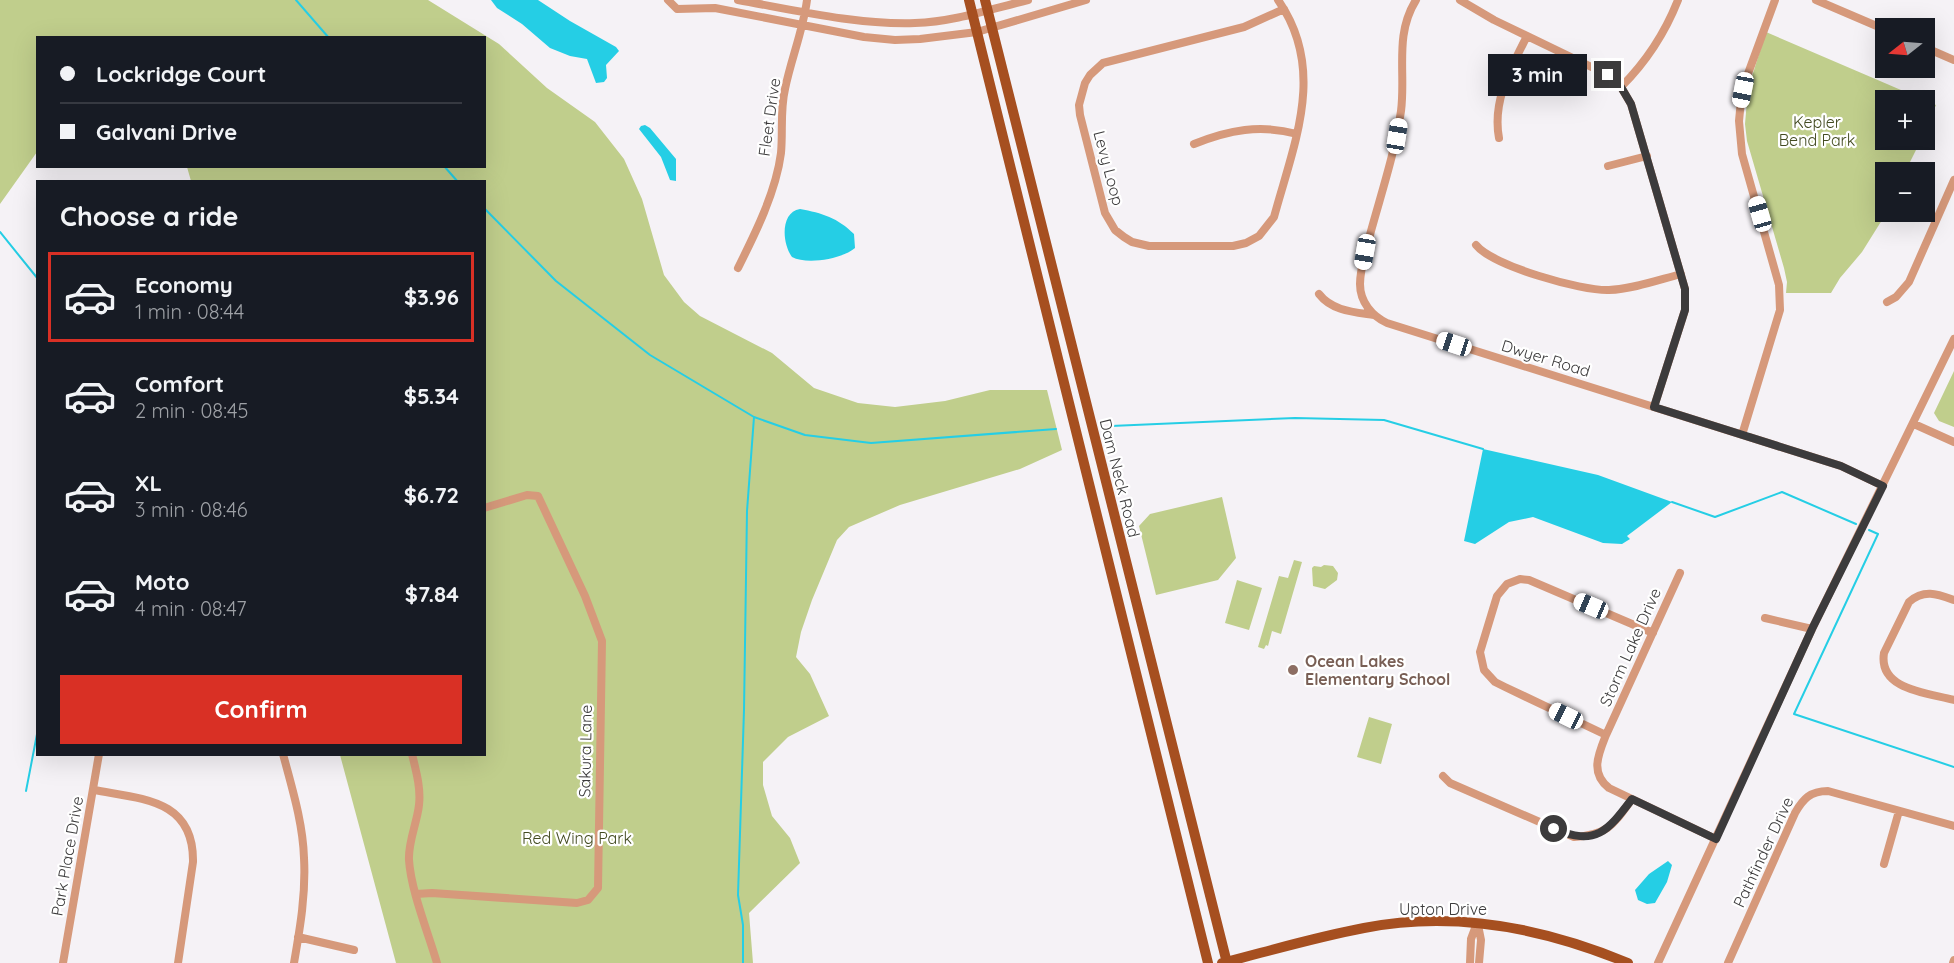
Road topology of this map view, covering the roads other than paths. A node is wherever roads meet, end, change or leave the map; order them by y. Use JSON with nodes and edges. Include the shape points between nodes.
{"nodes":[{"id":1,"x":668,"y":0,"type":"edge"},
{"id":2,"x":738,"y":0,"type":"edge"},
{"id":3,"x":807,"y":0,"type":"edge"},
{"id":4,"x":969,"y":0,"type":"edge"},
{"id":5,"x":1028,"y":0,"type":"edge"},
{"id":6,"x":1086,"y":0,"type":"edge"},
{"id":7,"x":1278,"y":0,"type":"edge"},
{"id":8,"x":1416,"y":0,"type":"edge"},
{"id":9,"x":1460,"y":0,"type":"edge"},
{"id":10,"x":1678,"y":0,"type":"edge"},
{"id":11,"x":1775,"y":0,"type":"edge"},
{"id":12,"x":1816,"y":0,"type":"edge"},
{"id":13,"x":986,"y":5,"type":"edge"},
{"id":14,"x":1284,"y":9,"type":"junction"},
{"id":15,"x":806,"y":12,"type":"junction"},
{"id":16,"x":972,"y":15,"type":"junction"},
{"id":17,"x":1875,"y":25,"type":"edge"},
{"id":18,"x":802,"y":26,"type":"junction"},
{"id":19,"x":992,"y":28,"type":"junction"},
{"id":20,"x":977,"y":32,"type":"junction"},
{"id":21,"x":1527,"y":36,"type":"junction"},
{"id":22,"x":1935,"y":52,"type":"edge"},
{"id":23,"x":1954,"y":60,"type":"edge"},
{"id":24,"x":1621,"y":87,"type":"junction"},
{"id":25,"x":1297,"y":135,"type":"junction"},
{"id":26,"x":1499,"y":138,"type":"dead end"},
{"id":27,"x":1194,"y":144,"type":"dead end"},
{"id":28,"x":1647,"y":156,"type":"junction"},
{"id":29,"x":1608,"y":166,"type":"dead end"},
{"id":30,"x":1954,"y":180,"type":"edge"},
{"id":31,"x":1476,"y":245,"type":"dead end"},
{"id":32,"x":738,"y":268,"type":"dead end"},
{"id":33,"x":1681,"y":274,"type":"junction"},
{"id":34,"x":1319,"y":294,"type":"dead end"},
{"id":35,"x":1887,"y":302,"type":"dead end"},
{"id":36,"x":1374,"y":315,"type":"junction"},
{"id":37,"x":1954,"y":339,"type":"edge"},
{"id":38,"x":1654,"y":407,"type":"junction"},
{"id":39,"x":1914,"y":424,"type":"junction"},
{"id":40,"x":1742,"y":435,"type":"junction"},
{"id":41,"x":1954,"y":442,"type":"edge"},
{"id":42,"x":1883,"y":486,"type":"junction"},
{"id":43,"x":486,"y":507,"type":"edge"},
{"id":44,"x":1680,"y":573,"type":"dead end"},
{"id":45,"x":1954,"y":600,"type":"edge"},
{"id":46,"x":1765,"y":618,"type":"dead end"},
{"id":47,"x":1812,"y":629,"type":"junction"},
{"id":48,"x":1653,"y":633,"type":"junction"},
{"id":49,"x":1151,"y":660,"type":"junction"},
{"id":50,"x":1133,"y":663,"type":"junction"},
{"id":51,"x":1954,"y":700,"type":"edge"},
{"id":52,"x":1606,"y":735,"type":"junction"},
{"id":53,"x":99,"y":756,"type":"edge"},
{"id":54,"x":284,"y":756,"type":"edge"},
{"id":55,"x":412,"y":756,"type":"edge"},
{"id":56,"x":1443,"y":776,"type":"dead end"},
{"id":57,"x":94,"y":790,"type":"junction"},
{"id":58,"x":1632,"y":799,"type":"junction"},
{"id":59,"x":1899,"y":811,"type":"junction"},
{"id":60,"x":1954,"y":826,"type":"edge"},
{"id":61,"x":1716,"y":839,"type":"junction"},
{"id":62,"x":1884,"y":864,"type":"dead end"},
{"id":63,"x":416,"y":894,"type":"junction"},
{"id":64,"x":1477,"y":922,"type":"junction"},
{"id":65,"x":298,"y":936,"type":"junction"},
{"id":66,"x":354,"y":950,"type":"dead end"},
{"id":67,"x":1225,"y":962,"type":"edge"},
{"id":68,"x":63,"y":963,"type":"edge"},
{"id":69,"x":178,"y":963,"type":"edge"},
{"id":70,"x":294,"y":963,"type":"edge"},
{"id":71,"x":436,"y":963,"type":"edge"},
{"id":72,"x":1208,"y":963,"type":"edge"},
{"id":73,"x":1470,"y":963,"type":"edge"},
{"id":74,"x":1479,"y":963,"type":"edge"},
{"id":75,"x":1628,"y":963,"type":"edge"},
{"id":76,"x":1658,"y":963,"type":"edge"},
{"id":77,"x":1728,"y":963,"type":"edge"}],
"edges":[{"from":1,"to":18,"type":"street","via":[[677,9],[716,8]]},
{"from":2,"to":15,"type":"street"},
{"from":3,"to":15,"type":"street","name":"Fleet Drive"},
{"from":4,"to":16,"type":"main road","name":"Dam Neck Road"},
{"from":5,"to":13,"type":"street"},
{"from":6,"to":19,"type":"street"},
{"from":7,"to":14,"type":"street","name":"Levy Loop"},
{"from":8,"to":36,"type":"street","via":[[1407,17],[1402,43],[1397,136],[1360,282],[1363,299]]},
{"from":9,"to":21,"type":"street"},
{"from":10,"to":24,"type":"street","via":[[1655,45]]},
{"from":11,"to":40,"type":"street","via":[[1743,90],[1739,121],[1743,154],[1779,285],[1780,310]]},
{"from":12,"to":17,"type":"street"},
{"from":13,"to":16,"type":"street"},
{"from":13,"to":19,"type":"main road","name":"Dam Neck Road"},
{"from":14,"to":25,"type":"street","name":"Levy Loop","via":[[1298,40],[1304,72]]},
{"from":14,"to":25,"type":"street","name":"Levy Loop","via":[[1244,27],[1103,63],[1085,84],[1080,115],[1109,222],[1132,242],[1149,246],[1233,246],[1259,236],[1274,217]]},
{"from":15,"to":16,"type":"street","via":[[917,23]]},
{"from":15,"to":18,"type":"street","name":"Fleet Drive"},
{"from":16,"to":20,"type":"main road","name":"Dam Neck Road"},
{"from":18,"to":20,"type":"street","via":[[895,40]]},
{"from":18,"to":32,"type":"street","name":"Fleet Drive","via":[[785,88],[781,154],[754,236]]},
{"from":19,"to":20,"type":"street"},
{"from":19,"to":49,"type":"main road","name":"Dam Neck Road"},
{"from":20,"to":50,"type":"main road","name":"Dam Neck Road"},
{"from":21,"to":24,"type":"street","via":[[1608,75]]},
{"from":21,"to":26,"type":"street","via":[[1502,93],[1497,120]]},
{"from":22,"to":23,"type":"street"},
{"from":24,"to":28,"type":"street","via":[[1631,104]]},
{"from":25,"to":27,"type":"street","via":[[1275,129],[1252,129],[1220,134]]},
{"from":28,"to":29,"type":"street"},
{"from":28,"to":33,"type":"street"},
{"from":30,"to":35,"type":"street","via":[[1909,282]]},
{"from":31,"to":33,"type":"street","via":[[1492,258],[1581,288],[1625,288]]},
{"from":33,"to":38,"type":"street","via":[[1685,310]]},
{"from":34,"to":36,"type":"street","name":"Dwyer Road","via":[[1336,308]]},
{"from":36,"to":38,"type":"street","name":"Dwyer Road","via":[[1387,323]]},
{"from":37,"to":39,"type":"street"},
{"from":38,"to":40,"type":"street","name":"Dwyer Road"},
{"from":39,"to":41,"type":"street"},
{"from":39,"to":42,"type":"street"},
{"from":40,"to":42,"type":"street","name":"Dwyer Road","via":[[1841,466]]},
{"from":42,"to":47,"type":"street"},
{"from":43,"to":63,"type":"street","name":"Sakura Lane","via":[[528,495],[538,496],[602,641],[598,888],[588,900],[577,903]]},
{"from":44,"to":48,"type":"street","name":"Storm Lake Drive"},
{"from":45,"to":51,"type":"street","via":[[1928,593],[1909,602],[1883,660],[1887,674],[1896,683]]},
{"from":46,"to":47,"type":"street"},
{"from":47,"to":61,"type":"street"},
{"from":48,"to":52,"type":"street","name":"Storm Lake Drive"},
{"from":48,"to":52,"type":"street","via":[[1529,580],[1513,580],[1497,596],[1480,652],[1488,676]]},
{"from":49,"to":50,"type":"main road"},
{"from":49,"to":67,"type":"main road","name":"Dam Neck Road"},
{"from":50,"to":72,"type":"main road","name":"Dam Neck Road"},
{"from":52,"to":58,"type":"street","name":"Storm Lake Drive","via":[[1596,761],[1597,772],[1609,788]]},
{"from":53,"to":57,"type":"street","name":"Park Place Drive"},
{"from":54,"to":65,"type":"street","via":[[304,856],[303,911]]},
{"from":55,"to":63,"type":"street","via":[[420,802],[409,860]]},
{"from":56,"to":58,"type":"street","via":[[1450,783],[1574,837],[1592,836],[1611,827]]},
{"from":57,"to":68,"type":"street","name":"Park Place Drive"},
{"from":57,"to":69,"type":"street","via":[[160,804],[186,827],[193,862]]},
{"from":58,"to":61,"type":"street","name":"Storm Lake Drive"},
{"from":59,"to":60,"type":"street","name":"Pathfinder Drive"},
{"from":59,"to":62,"type":"street"},
{"from":59,"to":77,"type":"street","name":"Pathfinder Drive","via":[[1828,791],[1806,796]]},
{"from":61,"to":76,"type":"street"},
{"from":63,"to":71,"type":"street"},
{"from":64,"to":67,"type":"main road","name":"Upton Drive","via":[[1423,921],[1364,928]]},
{"from":64,"to":73,"type":"street","via":[[1471,939]]},
{"from":64,"to":74,"type":"street","via":[[1481,940]]},
{"from":64,"to":75,"type":"main road","name":"Upton Drive","via":[[1539,932]]},
{"from":65,"to":66,"type":"street"},
{"from":65,"to":70,"type":"street"}]}
